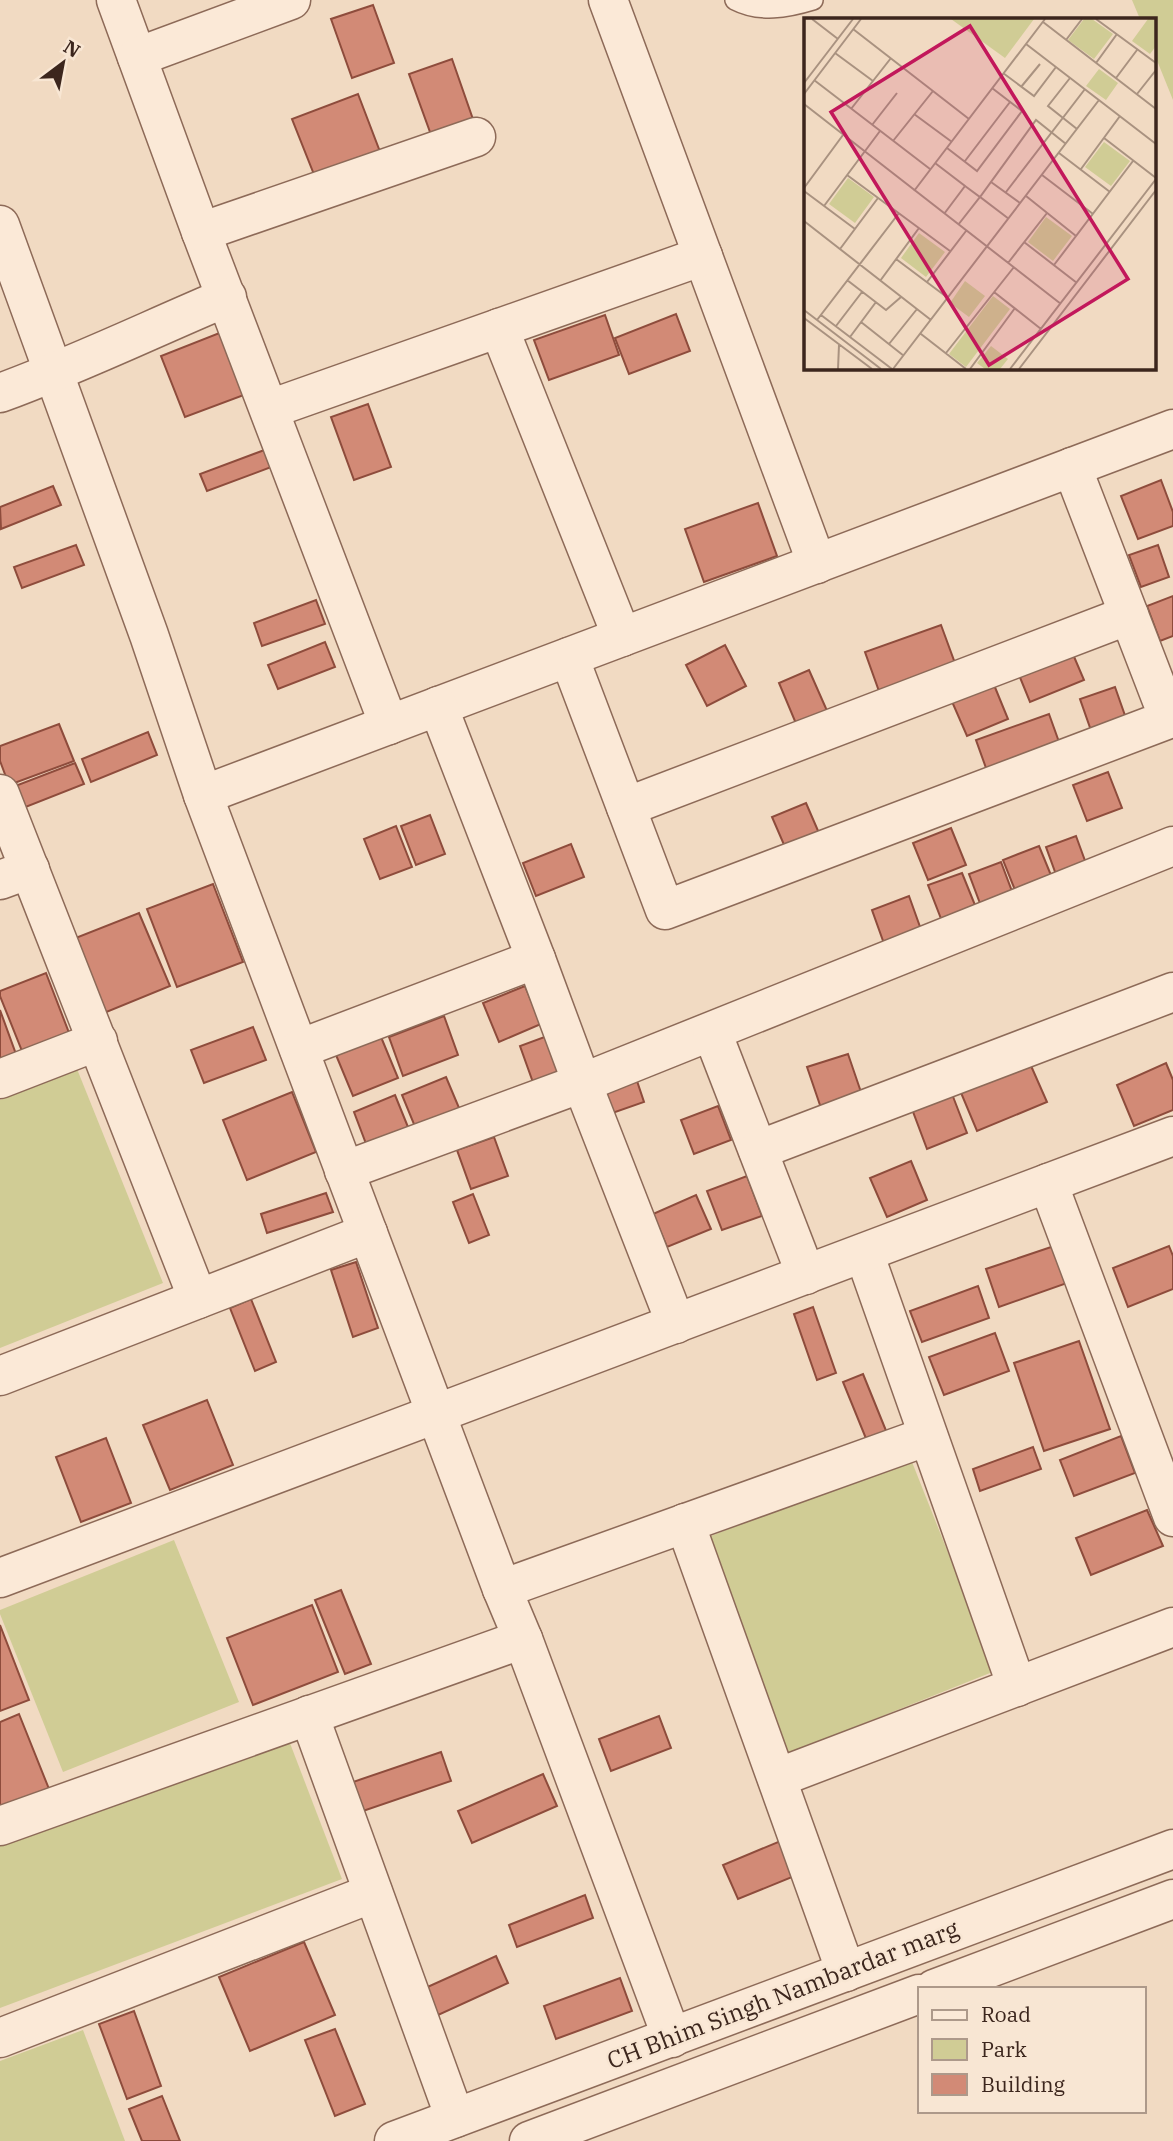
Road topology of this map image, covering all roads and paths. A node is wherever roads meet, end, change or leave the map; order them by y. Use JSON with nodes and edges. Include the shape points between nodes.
{"nodes":[{"id":1,"x":116,"y":0,"type":"edge"},
{"id":2,"x":291,"y":0,"type":"edge"},
{"id":3,"x":608,"y":0,"type":"edge"},
{"id":4,"x":735,"y":0,"type":"edge"},
{"id":5,"x":813,"y":0,"type":"edge"},
{"id":6,"x":137,"y":57,"type":"junction"},
{"id":7,"x":476,"y":136,"type":"dead end"},
{"id":8,"x":0,"y":225,"type":"edge"},
{"id":9,"x":201,"y":232,"type":"junction"},
{"id":10,"x":703,"y":256,"type":"junction"},
{"id":11,"x":227,"y":297,"type":"junction"},
{"id":12,"x":499,"y":328,"type":"junction"},
{"id":13,"x":55,"y":373,"type":"junction"},
{"id":14,"x":0,"y":393,"type":"edge"},
{"id":15,"x":270,"y":409,"type":"junction"},
{"id":16,"x":1173,"y":429,"type":"edge"},
{"id":17,"x":1072,"y":467,"type":"junction"},
{"id":18,"x":817,"y":564,"type":"junction"},
{"id":19,"x":1129,"y":615,"type":"junction"},
{"id":20,"x":622,"y":637,"type":"junction"},
{"id":21,"x":569,"y":657,"type":"junction"},
{"id":22,"x":438,"y":706,"type":"junction"},
{"id":23,"x":389,"y":725,"type":"junction"},
{"id":24,"x":0,"y":794,"type":"edge"},
{"id":25,"x":203,"y":796,"type":"junction"},
{"id":26,"x":626,"y":807,"type":"junction"},
{"id":27,"x":1173,"y":846,"type":"edge"},
{"id":28,"x":15,"y":874,"type":"edge"},
{"id":29,"x":536,"y":959,"type":"junction"},
{"id":30,"x":1173,"y":992,"type":"edge"},
{"id":31,"x":712,"y":1032,"type":"junction"},
{"id":32,"x":98,"y":1041,"type":"junction"},
{"id":33,"x":299,"y":1049,"type":"junction"},
{"id":34,"x":0,"y":1079,"type":"edge"},
{"id":35,"x":582,"y":1083,"type":"junction"},
{"id":36,"x":1173,"y":1136,"type":"edge"},
{"id":37,"x":758,"y":1150,"type":"junction"},
{"id":38,"x":344,"y":1171,"type":"junction"},
{"id":39,"x":1048,"y":1183,"type":"junction"},
{"id":40,"x":368,"y":1233,"type":"junction"},
{"id":41,"x":864,"y":1253,"type":"junction"},
{"id":42,"x":806,"y":1275,"type":"junction"},
{"id":43,"x":198,"y":1299,"type":"junction"},
{"id":44,"x":676,"y":1324,"type":"junction"},
{"id":45,"x":0,"y":1376,"type":"edge"},
{"id":46,"x":436,"y":1414,"type":"junction"},
{"id":47,"x":928,"y":1436,"type":"junction"},
{"id":48,"x":1173,"y":1517,"type":"edge"},
{"id":49,"x":685,"y":1523,"type":"junction"},
{"id":50,"x":2,"y":1572,"type":"edge"},
{"id":51,"x":502,"y":1589,"type":"junction"},
{"id":52,"x":1173,"y":1627,"type":"edge"},
{"id":53,"x":523,"y":1639,"type":"junction"},
{"id":54,"x":1017,"y":1687,"type":"junction"},
{"id":55,"x":309,"y":1715,"type":"junction"},
{"id":56,"x":777,"y":1778,"type":"junction"},
{"id":57,"x":0,"y":1826,"type":"edge"},
{"id":58,"x":1173,"y":1849,"type":"edge"},
{"id":59,"x":373,"y":1893,"type":"junction"},
{"id":60,"x":1173,"y":1899,"type":"edge"},
{"id":61,"x":846,"y":1972,"type":"junction"},
{"id":62,"x":939,"y":1987,"type":"edge"},
{"id":63,"x":918,"y":1994,"type":"edge"},
{"id":64,"x":0,"y":2038,"type":"edge"},
{"id":65,"x":671,"y":2038,"type":"junction"},
{"id":66,"x":455,"y":2118,"type":"junction"},
{"id":67,"x":394,"y":2141,"type":"edge"},
{"id":68,"x":528,"y":2141,"type":"edge"}],
"edges":[{"from":1,"to":6,"type":"street"},
{"from":2,"to":6,"type":"street"},
{"from":3,"to":10,"type":"street"},
{"from":4,"to":5,"type":"lane","via":[[760,9]]},
{"from":6,"to":9,"type":"street"},
{"from":7,"to":9,"type":"street"},
{"from":8,"to":13,"type":"street"},
{"from":9,"to":11,"type":"street"},
{"from":10,"to":12,"type":"street"},
{"from":10,"to":18,"type":"street"},
{"from":11,"to":13,"type":"street"},
{"from":11,"to":15,"type":"street"},
{"from":12,"to":15,"type":"street"},
{"from":12,"to":20,"type":"street"},
{"from":13,"to":14,"type":"street"},
{"from":13,"to":25,"type":"street"},
{"from":15,"to":23,"type":"street"},
{"from":16,"to":17,"type":"street"},
{"from":17,"to":18,"type":"street"},
{"from":17,"to":19,"type":"street"},
{"from":18,"to":20,"type":"street"},
{"from":19,"to":26,"type":"street"},
{"from":19,"to":26,"type":"street","via":[[1169,719],[666,910]]},
{"from":20,"to":21,"type":"street"},
{"from":21,"to":22,"type":"street"},
{"from":21,"to":26,"type":"street"},
{"from":22,"to":23,"type":"street"},
{"from":22,"to":29,"type":"street"},
{"from":23,"to":25,"type":"street"},
{"from":24,"to":28,"type":"street"},
{"from":25,"to":33,"type":"street"},
{"from":27,"to":31,"type":"street"},
{"from":28,"to":32,"type":"street"},
{"from":29,"to":33,"type":"street"},
{"from":29,"to":35,"type":"street"},
{"from":30,"to":37,"type":"street"},
{"from":31,"to":35,"type":"street"},
{"from":31,"to":37,"type":"street"},
{"from":32,"to":34,"type":"street"},
{"from":32,"to":43,"type":"street"},
{"from":33,"to":38,"type":"street"},
{"from":35,"to":38,"type":"street"},
{"from":35,"to":44,"type":"street"},
{"from":36,"to":39,"type":"street"},
{"from":37,"to":42,"type":"street"},
{"from":38,"to":40,"type":"street"},
{"from":39,"to":41,"type":"street"},
{"from":39,"to":48,"type":"street"},
{"from":40,"to":43,"type":"street"},
{"from":40,"to":46,"type":"street"},
{"from":41,"to":42,"type":"street"},
{"from":41,"to":47,"type":"street"},
{"from":42,"to":44,"type":"street"},
{"from":43,"to":45,"type":"street"},
{"from":44,"to":46,"type":"street"},
{"from":46,"to":50,"type":"street"},
{"from":46,"to":51,"type":"street"},
{"from":47,"to":49,"type":"street"},
{"from":47,"to":54,"type":"street"},
{"from":49,"to":51,"type":"street"},
{"from":49,"to":56,"type":"street"},
{"from":51,"to":53,"type":"street"},
{"from":52,"to":54,"type":"street"},
{"from":53,"to":55,"type":"street"},
{"from":53,"to":65,"type":"street"},
{"from":54,"to":56,"type":"street"},
{"from":55,"to":57,"type":"street"},
{"from":55,"to":59,"type":"street"},
{"from":56,"to":61,"type":"street"},
{"from":58,"to":61,"type":"street","name":"CH Bhim Singh Nambardar marg"},
{"from":59,"to":64,"type":"street"},
{"from":59,"to":66,"type":"street"},
{"from":60,"to":62,"type":"street","name":"CH Bhim Singh Nambardar marg"},
{"from":61,"to":65,"type":"street","name":"CH Bhim Singh Nambardar marg"},
{"from":63,"to":68,"type":"street","name":"CH Bhim Singh Nambardar marg"},
{"from":65,"to":66,"type":"street","name":"CH Bhim Singh Nambardar marg"},
{"from":66,"to":67,"type":"street","name":"CH Bhim Singh Nambardar marg"}]}
